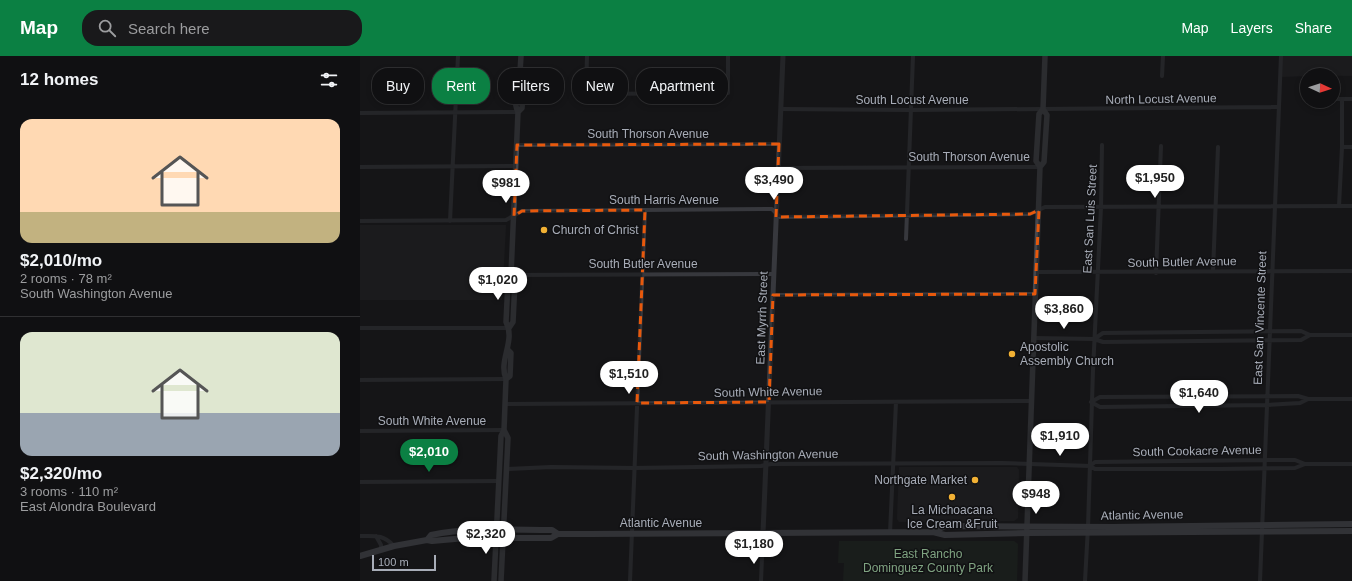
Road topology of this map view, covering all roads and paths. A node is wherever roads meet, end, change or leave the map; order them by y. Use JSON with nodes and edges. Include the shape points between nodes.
{"nodes":[{"id":1,"x":458,"y":56,"type":"edge"},
{"id":2,"x":522,"y":56,"type":"edge"},
{"id":3,"x":587,"y":56,"type":"edge"},
{"id":4,"x":728,"y":56,"type":"edge"},
{"id":5,"x":783,"y":56,"type":"edge"},
{"id":6,"x":913,"y":56,"type":"edge"},
{"id":7,"x":1045,"y":56,"type":"edge"},
{"id":8,"x":1163,"y":56,"type":"edge"},
{"id":9,"x":1281,"y":56,"type":"edge"},
{"id":10,"x":1162,"y":76,"type":"dead end"},
{"id":11,"x":1342,"y":99,"type":"joint"},
{"id":12,"x":1352,"y":99,"type":"edge"},
{"id":13,"x":1278,"y":107,"type":"junction"},
{"id":14,"x":781,"y":109,"type":"junction"},
{"id":15,"x":910,"y":110,"type":"junction"},
{"id":16,"x":1043,"y":110,"type":"junction"},
{"id":17,"x":455,"y":112,"type":"junction"},
{"id":18,"x":518,"y":112,"type":"junction"},
{"id":19,"x":360,"y":114,"type":"edge"},
{"id":20,"x":779,"y":144,"type":"junction"},
{"id":21,"x":517,"y":145,"type":"junction"},
{"id":22,"x":1102,"y":145,"type":"dead end"},
{"id":23,"x":1161,"y":146,"type":"dead end"},
{"id":24,"x":1218,"y":147,"type":"dead end"},
{"id":25,"x":1342,"y":147,"type":"junction"},
{"id":26,"x":1352,"y":147,"type":"edge"},
{"id":27,"x":516,"y":166,"type":"junction"},
{"id":28,"x":360,"y":167,"type":"edge"},
{"id":29,"x":453,"y":167,"type":"junction"},
{"id":30,"x":908,"y":167,"type":"junction"},
{"id":31,"x":1040,"y":167,"type":"junction"},
{"id":32,"x":779,"y":168,"type":"junction"},
{"id":33,"x":1101,"y":206,"type":"junction"},
{"id":34,"x":1216,"y":206,"type":"junction"},
{"id":35,"x":1274,"y":206,"type":"junction"},
{"id":36,"x":1339,"y":206,"type":"junction"},
{"id":37,"x":1352,"y":206,"type":"edge"},
{"id":38,"x":1158,"y":207,"type":"junction"},
{"id":39,"x":645,"y":210,"type":"junction"},
{"id":40,"x":1039,"y":210,"type":"junction"},
{"id":41,"x":776,"y":213,"type":"junction"},
{"id":42,"x":514,"y":216,"type":"junction"},
{"id":43,"x":906,"y":216,"type":"junction"},
{"id":44,"x":360,"y":221,"type":"edge"},
{"id":45,"x":450,"y":221,"type":"junction"},
{"id":46,"x":906,"y":239,"type":"dead end"},
{"id":47,"x":1352,"y":271,"type":"edge"},
{"id":48,"x":1037,"y":272,"type":"junction"},
{"id":49,"x":1213,"y":272,"type":"junction"},
{"id":50,"x":1272,"y":272,"type":"junction"},
{"id":51,"x":1098,"y":273,"type":"junction"},
{"id":52,"x":1156,"y":273,"type":"junction"},
{"id":53,"x":642,"y":274,"type":"junction"},
{"id":54,"x":774,"y":274,"type":"junction"},
{"id":55,"x":511,"y":275,"type":"junction"},
{"id":56,"x":1035,"y":294,"type":"junction"},
{"id":57,"x":773,"y":295,"type":"junction"},
{"id":58,"x":360,"y":328,"type":"edge"},
{"id":59,"x":509,"y":328,"type":"junction"},
{"id":60,"x":1269,"y":331,"type":"junction"},
{"id":61,"x":1310,"y":335,"type":"junction"},
{"id":62,"x":1352,"y":335,"type":"edge"},
{"id":63,"x":1033,"y":338,"type":"junction"},
{"id":64,"x":1094,"y":339,"type":"junction"},
{"id":65,"x":1269,"y":340,"type":"junction"},
{"id":66,"x":506,"y":379,"type":"junction"},
{"id":67,"x":360,"y":380,"type":"edge"},
{"id":68,"x":1267,"y":396,"type":"junction"},
{"id":69,"x":1308,"y":399,"type":"junction"},
{"id":70,"x":1352,"y":399,"type":"edge"},
{"id":71,"x":1031,"y":401,"type":"junction"},
{"id":72,"x":769,"y":402,"type":"junction"},
{"id":73,"x":896,"y":402,"type":"junction"},
{"id":74,"x":1091,"y":402,"type":"junction"},
{"id":75,"x":637,"y":403,"type":"junction"},
{"id":76,"x":505,"y":404,"type":"junction"},
{"id":77,"x":1266,"y":405,"type":"junction"},
{"id":78,"x":504,"y":430,"type":"junction"},
{"id":79,"x":360,"y":431,"type":"edge"},
{"id":80,"x":1265,"y":460,"type":"junction"},
{"id":81,"x":894,"y":464,"type":"junction"},
{"id":82,"x":1306,"y":464,"type":"junction"},
{"id":83,"x":1352,"y":464,"type":"edge"},
{"id":84,"x":766,"y":465,"type":"junction"},
{"id":85,"x":1029,"y":465,"type":"junction"},
{"id":86,"x":1090,"y":466,"type":"junction"},
{"id":87,"x":634,"y":468,"type":"junction"},
{"id":88,"x":1265,"y":468,"type":"junction"},
{"id":89,"x":507,"y":469,"type":"junction"},
{"id":90,"x":498,"y":481,"type":"junction"},
{"id":91,"x":360,"y":482,"type":"edge"},
{"id":92,"x":1352,"y":524,"type":"edge"},
{"id":93,"x":1262,"y":525,"type":"junction"},
{"id":94,"x":1027,"y":526,"type":"junction"},
{"id":95,"x":496,"y":530,"type":"junction"},
{"id":96,"x":504,"y":530,"type":"junction"},
{"id":97,"x":1088,"y":530,"type":"junction"},
{"id":98,"x":1352,"y":531,"type":"edge"},
{"id":99,"x":890,"y":532,"type":"junction"},
{"id":100,"x":933,"y":532,"type":"junction"},
{"id":101,"x":1262,"y":532,"type":"junction"},
{"id":102,"x":763,"y":533,"type":"junction"},
{"id":103,"x":1027,"y":533,"type":"junction"},
{"id":104,"x":558,"y":534,"type":"junction"},
{"id":105,"x":631,"y":534,"type":"junction"},
{"id":106,"x":360,"y":536,"type":"edge"},
{"id":107,"x":376,"y":536,"type":"junction"},
{"id":108,"x":496,"y":538,"type":"junction"},
{"id":109,"x":503,"y":538,"type":"junction"},
{"id":110,"x":427,"y":540,"type":"junction"},
{"id":111,"x":394,"y":546,"type":"junction"},
{"id":112,"x":381,"y":550,"type":"junction"},
{"id":113,"x":360,"y":556,"type":"edge"},
{"id":114,"x":494,"y":581,"type":"edge"},
{"id":115,"x":501,"y":581,"type":"edge"},
{"id":116,"x":630,"y":581,"type":"edge"},
{"id":117,"x":761,"y":581,"type":"edge"},
{"id":118,"x":1025,"y":581,"type":"edge"},
{"id":119,"x":1085,"y":581,"type":"edge"},
{"id":120,"x":1260,"y":581,"type":"edge"}],
"edges":[{"from":1,"to":17,"type":"street"},
{"from":2,"to":18,"type":"main road","via":[[520,72],[524,80],[522,108]]},
{"from":3,"to":4,"type":"street","via":[[586,94],[728,93]]},
{"from":5,"to":14,"type":"street","name":"East Myrrh Street"},
{"from":6,"to":15,"type":"street"},
{"from":7,"to":16,"type":"main road"},
{"from":8,"to":10,"type":"street"},
{"from":9,"to":13,"type":"street","name":"East San Vincente Street"},
{"from":11,"to":12,"type":"street"},
{"from":11,"to":25,"type":"street"},
{"from":13,"to":16,"type":"street","name":"North Locust Avenue"},
{"from":13,"to":35,"type":"street","name":"East San Vincente Street"},
{"from":14,"to":15,"type":"street","name":"South Locust Avenue"},
{"from":14,"to":20,"type":"street","name":"East Myrrh Street"},
{"from":15,"to":16,"type":"street","name":"South Locust Avenue"},
{"from":15,"to":30,"type":"street"},
{"from":16,"to":31,"type":"main road","via":[[1047,115],[1044,162]]},
{"from":17,"to":18,"type":"street"},
{"from":17,"to":19,"type":"street"},
{"from":17,"to":29,"type":"street"},
{"from":18,"to":21,"type":"main road"},
{"from":20,"to":21,"type":"street","name":"South Thorson Avenue"},
{"from":20,"to":32,"type":"street","name":"East Myrrh Street"},
{"from":21,"to":27,"type":"main road"},
{"from":22,"to":33,"type":"street","name":"East San Luis Street"},
{"from":23,"to":38,"type":"street"},
{"from":24,"to":34,"type":"street"},
{"from":25,"to":26,"type":"street"},
{"from":25,"to":36,"type":"street"},
{"from":27,"to":29,"type":"street"},
{"from":27,"to":42,"type":"main road"},
{"from":28,"to":29,"type":"street"},
{"from":29,"to":45,"type":"street"},
{"from":30,"to":31,"type":"street","name":"South Thorson Avenue"},
{"from":30,"to":32,"type":"street","name":"South Thorson Avenue"},
{"from":30,"to":43,"type":"street"},
{"from":31,"to":40,"type":"main road"},
{"from":32,"to":41,"type":"street","name":"East Myrrh Street"},
{"from":33,"to":38,"type":"street","name":"South Harris Avenue"},
{"from":33,"to":40,"type":"street","name":"South Harris Avenue","via":[[1045,207]]},
{"from":33,"to":51,"type":"street","name":"East San Luis Street"},
{"from":34,"to":35,"type":"street","name":"South Harris Avenue"},
{"from":34,"to":38,"type":"street","name":"South Harris Avenue"},
{"from":34,"to":49,"type":"street"},
{"from":35,"to":36,"type":"street"},
{"from":35,"to":50,"type":"street","name":"East San Vincente Street"},
{"from":36,"to":37,"type":"street"},
{"from":38,"to":52,"type":"street"},
{"from":39,"to":41,"type":"street","name":"South Harris Avenue","via":[[772,209]]},
{"from":39,"to":42,"type":"street","name":"South Harris Avenue","via":[[522,211]]},
{"from":39,"to":53,"type":"street"},
{"from":40,"to":43,"type":"street","name":"South Harris Avenue","via":[[1030,214]]},
{"from":40,"to":48,"type":"main road"},
{"from":41,"to":43,"type":"street","name":"South Harris Avenue","via":[[780,217]]},
{"from":41,"to":54,"type":"street","name":"East Myrrh Street"},
{"from":42,"to":45,"type":"street","name":"South Harris Avenue","via":[[506,220]]},
{"from":42,"to":55,"type":"main road"},
{"from":43,"to":46,"type":"street"},
{"from":44,"to":45,"type":"street","name":"South Harris Avenue"},
{"from":47,"to":50,"type":"street","name":"South Butler Avenue"},
{"from":48,"to":51,"type":"street","name":"South Butler Avenue"},
{"from":48,"to":56,"type":"main road"},
{"from":49,"to":50,"type":"street","name":"South Butler Avenue"},
{"from":49,"to":52,"type":"street","name":"South Butler Avenue"},
{"from":50,"to":60,"type":"street","name":"East San Vincente Street"},
{"from":51,"to":52,"type":"street","name":"South Butler Avenue"},
{"from":51,"to":64,"type":"street","name":"East San Luis Street"},
{"from":53,"to":54,"type":"street","name":"South Butler Avenue"},
{"from":53,"to":55,"type":"street","name":"South Butler Avenue"},
{"from":53,"to":75,"type":"street"},
{"from":54,"to":57,"type":"street","name":"East Myrrh Street"},
{"from":55,"to":59,"type":"main road","via":[[515,281],[513,322]]},
{"from":56,"to":57,"type":"street"},
{"from":56,"to":63,"type":"main road"},
{"from":57,"to":72,"type":"street","name":"East Myrrh Street"},
{"from":58,"to":59,"type":"street"},
{"from":59,"to":66,"type":"main road","via":[[508,350],[504,360]]},
{"from":60,"to":61,"type":"street","via":[[1301,331]]},
{"from":60,"to":64,"type":"street","via":[[1103,333]]},
{"from":60,"to":65,"type":"street","name":"East San Vincente Street"},
{"from":61,"to":62,"type":"street"},
{"from":61,"to":65,"type":"street","via":[[1300,340]]},
{"from":63,"to":64,"type":"street"},
{"from":63,"to":71,"type":"main road"},
{"from":64,"to":65,"type":"street","via":[[1103,342]]},
{"from":64,"to":74,"type":"street","name":"East San Luis Street"},
{"from":65,"to":68,"type":"street","name":"East San Vincente Street"},
{"from":66,"to":67,"type":"street"},
{"from":66,"to":76,"type":"main road"},
{"from":68,"to":69,"type":"street","via":[[1298,396]]},
{"from":68,"to":74,"type":"street","via":[[1100,397]]},
{"from":68,"to":77,"type":"street","name":"East San Vincente Street"},
{"from":69,"to":70,"type":"street"},
{"from":69,"to":77,"type":"street","via":[[1300,403]]},
{"from":71,"to":73,"type":"street","name":"South White Avenue"},
{"from":71,"to":85,"type":"main road"},
{"from":72,"to":73,"type":"street","name":"South White Avenue"},
{"from":72,"to":75,"type":"street","name":"South White Avenue"},
{"from":72,"to":84,"type":"street","name":"East Myrrh Street"},
{"from":73,"to":81,"type":"street"},
{"from":74,"to":77,"type":"street","via":[[1100,407]]},
{"from":74,"to":86,"type":"street","name":"East San Luis Street"},
{"from":75,"to":76,"type":"street","name":"South White Avenue"},
{"from":75,"to":87,"type":"street"},
{"from":76,"to":78,"type":"main road"},
{"from":77,"to":80,"type":"street","name":"East San Vincente Street"},
{"from":78,"to":79,"type":"street","name":"South White Avenue"},
{"from":78,"to":89,"type":"main road","via":[[508,438]]},
{"from":78,"to":90,"type":"main road","via":[[501,436]]},
{"from":80,"to":82,"type":"street","name":"South Cookacre Avenue","via":[[1295,460]]},
{"from":80,"to":86,"type":"street","name":"South Cookacre Avenue","via":[[1095,462]]},
{"from":80,"to":88,"type":"street","name":"East San Vincente Street"},
{"from":81,"to":84,"type":"street","name":"South Washington Avenue"},
{"from":81,"to":85,"type":"street","name":"South Washington Avenue"},
{"from":81,"to":99,"type":"street"},
{"from":82,"to":83,"type":"street","name":"South Cookacre Avenue"},
{"from":82,"to":88,"type":"street","name":"South Cookacre Avenue","via":[[1295,468]]},
{"from":84,"to":87,"type":"street","name":"South Washington Avenue"},
{"from":84,"to":102,"type":"street","name":"East Myrrh Street"},
{"from":85,"to":86,"type":"street","name":"South Cookacre Avenue"},
{"from":85,"to":94,"type":"main road"},
{"from":86,"to":88,"type":"street","name":"South Cookacre Avenue","via":[[1095,469]]},
{"from":86,"to":97,"type":"street","name":"East San Luis Street"},
{"from":87,"to":89,"type":"street","name":"South Washington Avenue","via":[[551,466]]},
{"from":87,"to":105,"type":"street"},
{"from":88,"to":93,"type":"street","name":"East San Vincente Street"},
{"from":89,"to":96,"type":"main road"},
{"from":90,"to":91,"type":"street"},
{"from":90,"to":95,"type":"main road"},
{"from":92,"to":93,"type":"main road","name":"Atlantic Avenue"},
{"from":93,"to":97,"type":"main road","name":"Atlantic Avenue"},
{"from":93,"to":101,"type":"street","name":"East San Vincente Street"},
{"from":94,"to":97,"type":"main road","name":"Atlantic Avenue"},
{"from":94,"to":100,"type":"main road","name":"Atlantic Avenue","via":[[945,526]]},
{"from":94,"to":103,"type":"main road"},
{"from":95,"to":96,"type":"main road","name":"Atlantic Avenue"},
{"from":95,"to":108,"type":"main road"},
{"from":95,"to":110,"type":"main road","name":"Atlantic Avenue","via":[[444,532],[430,535]]},
{"from":96,"to":104,"type":"main road","name":"Atlantic Avenue","via":[[552,530]]},
{"from":96,"to":109,"type":"main road"},
{"from":97,"to":101,"type":"main road","name":"Atlantic Avenue"},
{"from":97,"to":103,"type":"main road","name":"Atlantic Avenue"},
{"from":97,"to":119,"type":"street","name":"East San Luis Street"},
{"from":98,"to":101,"type":"main road","name":"Atlantic Avenue"},
{"from":99,"to":100,"type":"main road","name":"Atlantic Avenue"},
{"from":99,"to":102,"type":"main road","name":"Atlantic Avenue"},
{"from":100,"to":103,"type":"main road","name":"Atlantic Avenue","via":[[945,535]]},
{"from":101,"to":120,"type":"street","name":"East San Vincente Street"},
{"from":102,"to":105,"type":"main road","name":"Atlantic Avenue"},
{"from":102,"to":117,"type":"street","name":"East Myrrh Street"},
{"from":103,"to":118,"type":"main road"},
{"from":104,"to":105,"type":"main road","name":"Atlantic Avenue"},
{"from":104,"to":109,"type":"main road","name":"Atlantic Avenue","via":[[551,538]]},
{"from":105,"to":116,"type":"street"},
{"from":106,"to":107,"type":"street"},
{"from":107,"to":111,"type":"street","via":[[388,540]]},
{"from":107,"to":112,"type":"street"},
{"from":108,"to":109,"type":"main road","name":"Atlantic Avenue"},
{"from":108,"to":110,"type":"main road","name":"Atlantic Avenue"},
{"from":108,"to":114,"type":"main road"},
{"from":109,"to":115,"type":"main road"},
{"from":110,"to":111,"type":"main road","name":"Atlantic Avenue"},
{"from":111,"to":112,"type":"main road","name":"Atlantic Avenue"},
{"from":112,"to":113,"type":"main road","name":"Atlantic Avenue"}]}
